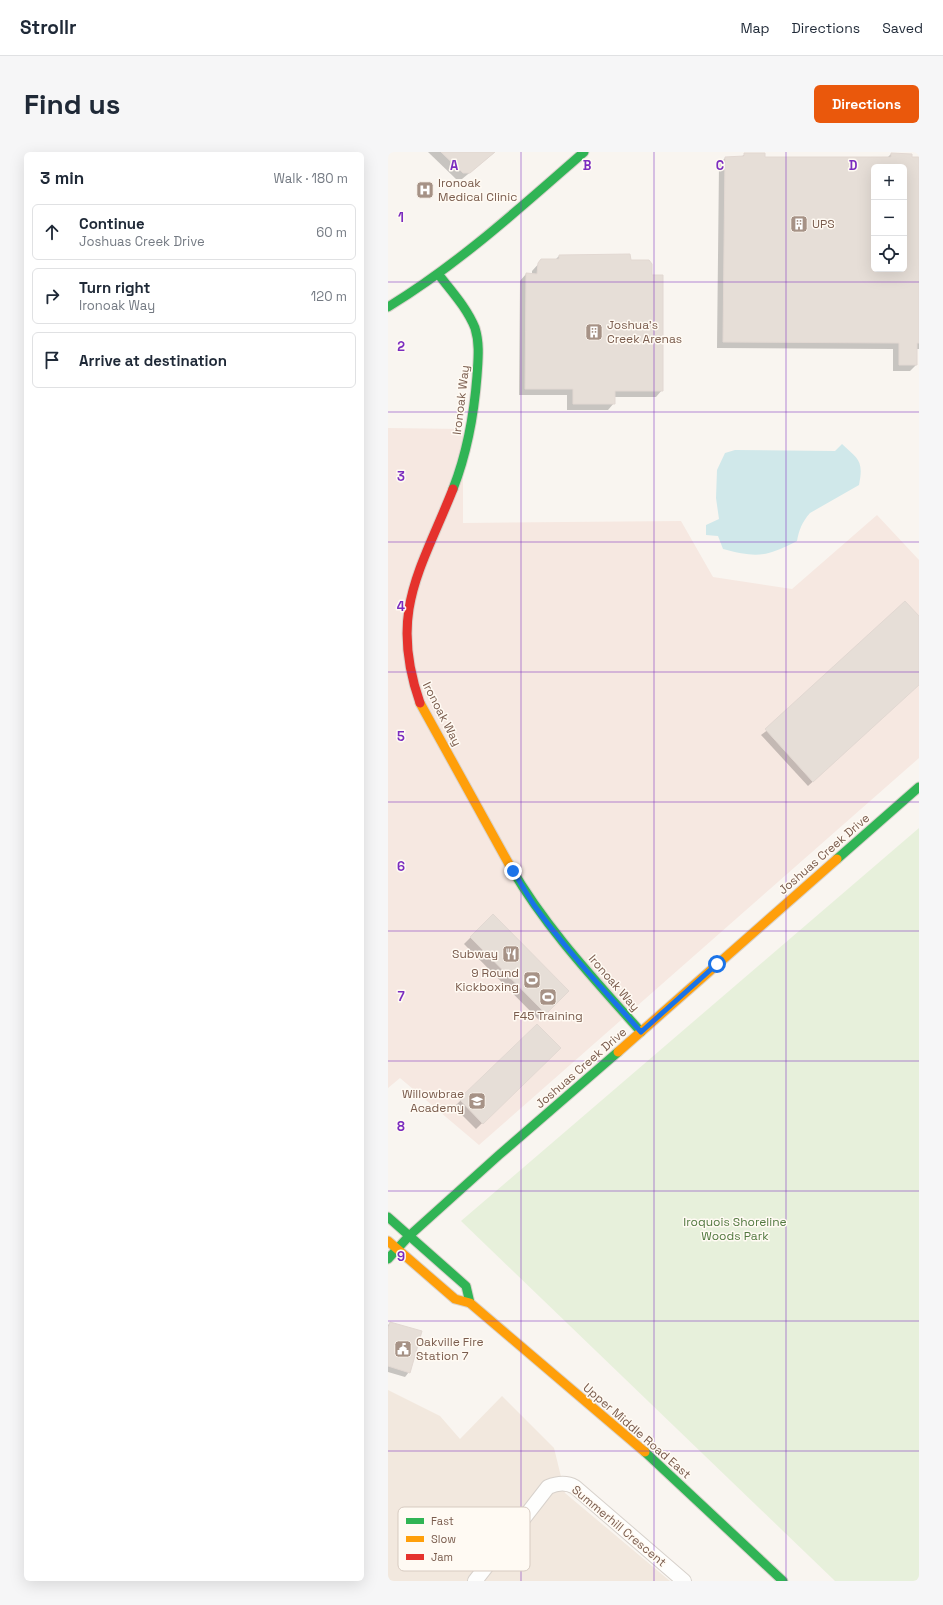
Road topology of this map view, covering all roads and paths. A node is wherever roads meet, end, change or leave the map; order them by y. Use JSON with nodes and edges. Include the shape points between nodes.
{"nodes":[{"id":1,"x":584,"y":152,"type":"edge"},
{"id":2,"x":439,"y":275,"type":"junction"},
{"id":3,"x":388,"y":307,"type":"edge"},
{"id":4,"x":919,"y":787,"type":"edge"},
{"id":5,"x":641,"y":1032,"type":"junction"},
{"id":6,"x":388,"y":1217,"type":"edge"},
{"id":7,"x":410,"y":1236,"type":"junction"},
{"id":8,"x":388,"y":1241,"type":"edge"},
{"id":9,"x":397,"y":1248,"type":"junction"},
{"id":10,"x":388,"y":1258,"type":"edge"},
{"id":11,"x":470,"y":1303,"type":"junction"},
{"id":12,"x":530,"y":1510,"type":"edge"},
{"id":13,"x":483,"y":1571,"type":"edge"},
{"id":14,"x":475,"y":1581,"type":"edge"},
{"id":15,"x":684,"y":1581,"type":"edge"},
{"id":16,"x":783,"y":1581,"type":"edge"}],
"edges":[{"from":1,"to":2,"type":"street"},
{"from":2,"to":3,"type":"street"},
{"from":2,"to":5,"type":"street","name":"Ironoak Way","via":[[469,316],[477,335],[479,357],[476,402],[461,468],[409,594],[403,636],[407,665],[414,690],[534,905],[575,957]]},
{"from":4,"to":5,"type":"street","name":"Joshuas Creek Drive"},
{"from":5,"to":7,"type":"street","name":"Joshuas Creek Drive"},
{"from":6,"to":7,"type":"street"},
{"from":7,"to":9,"type":"street","name":"Joshuas Creek Drive"},
{"from":7,"to":11,"type":"street","via":[[466,1286]]},
{"from":8,"to":9,"type":"street","name":"Upper Middle Road East"},
{"from":9,"to":10,"type":"street","name":"Joshuas Creek Drive"},
{"from":9,"to":11,"type":"street","name":"Upper Middle Road East","via":[[455,1299]]},
{"from":11,"to":16,"type":"street","name":"Upper Middle Road East","via":[[645,1452]]},
{"from":12,"to":15,"type":"street","name":"Summerhill Crescent","via":[[548,1487],[568,1483]]},
{"from":13,"to":14,"type":"street","name":"Summerhill Crescent"}]}
